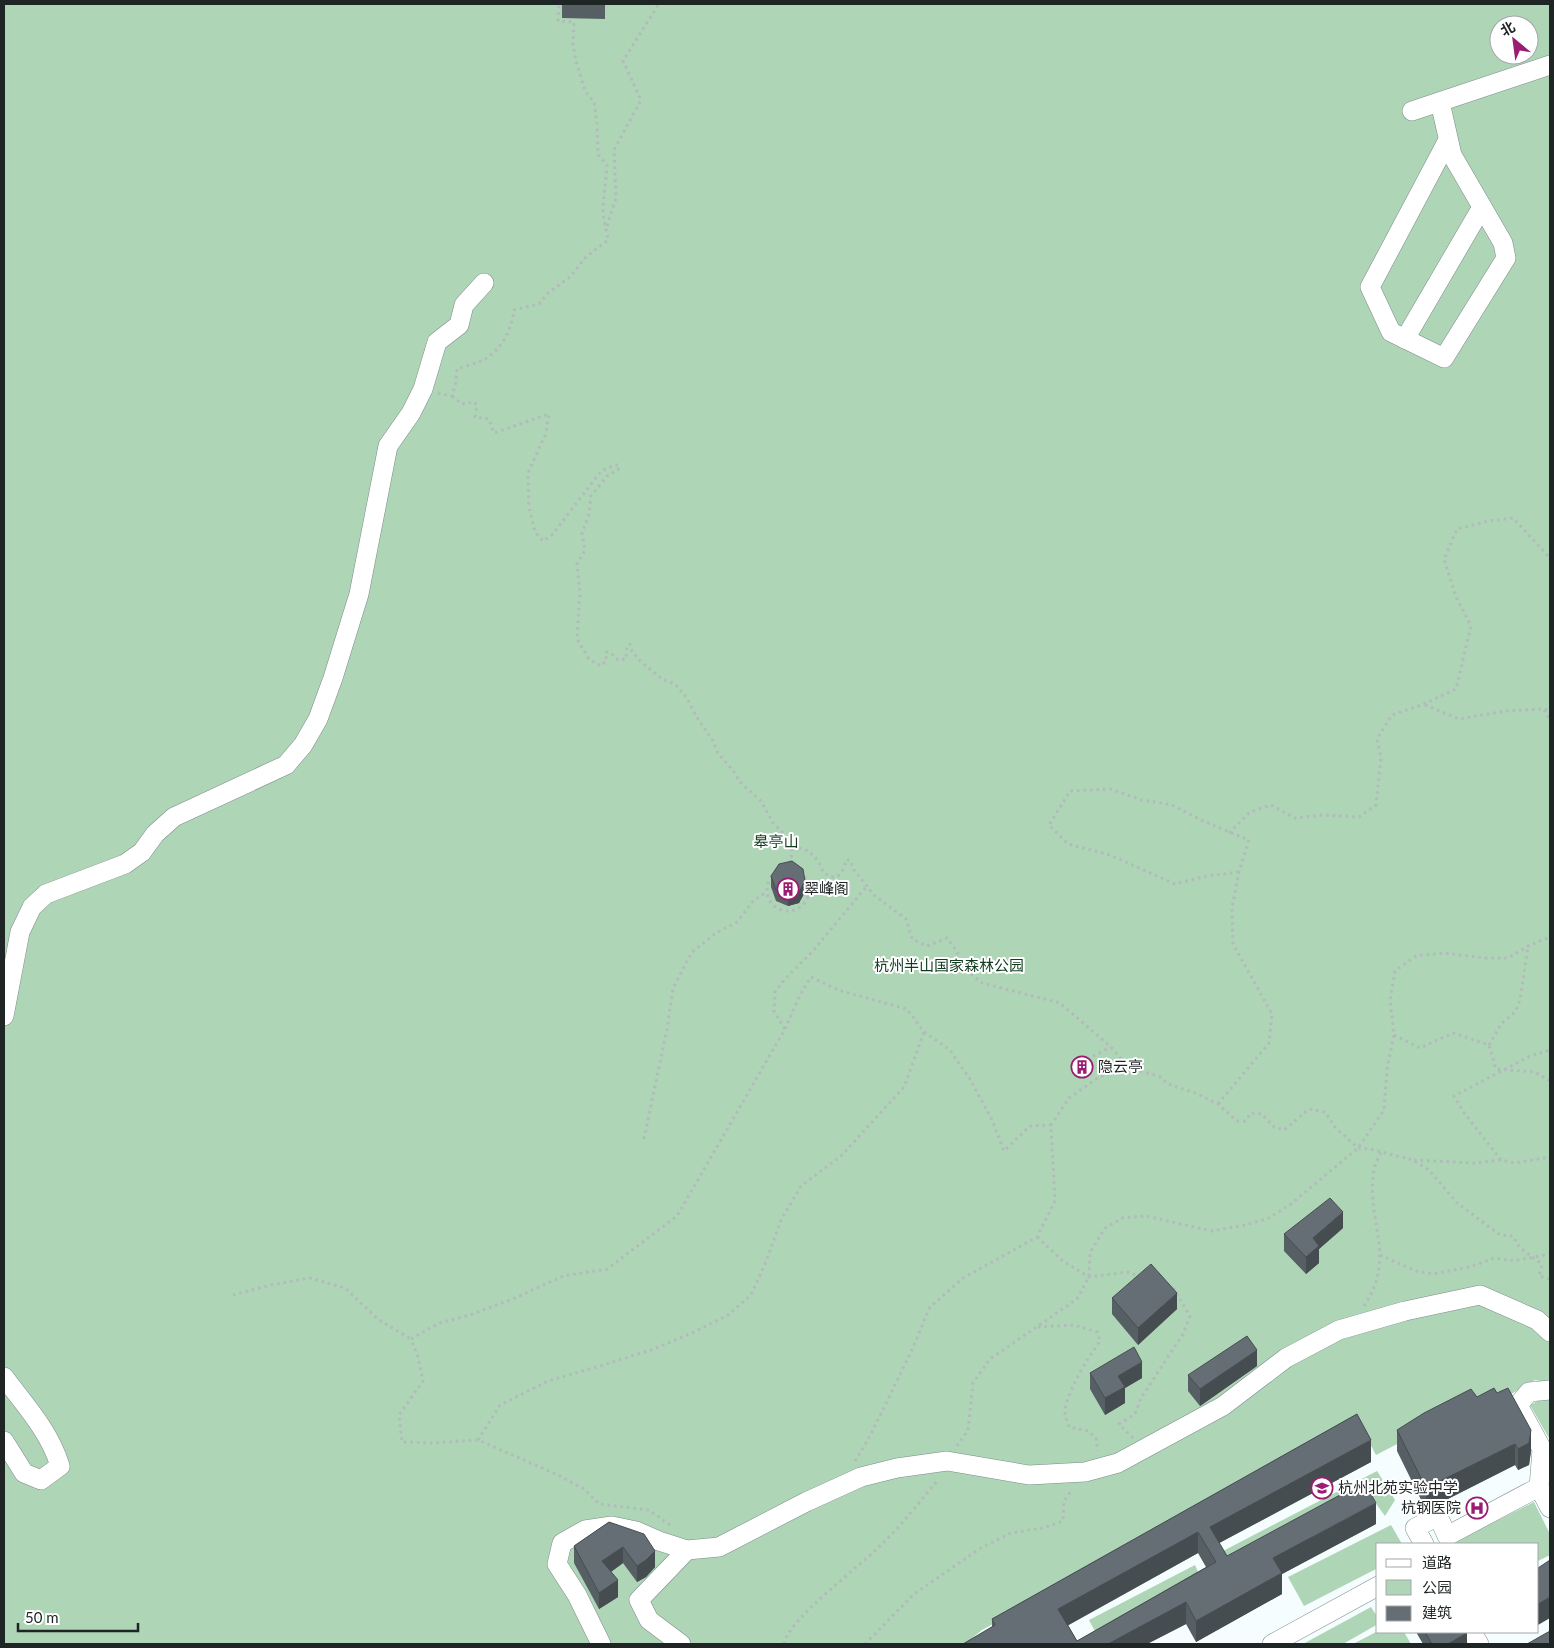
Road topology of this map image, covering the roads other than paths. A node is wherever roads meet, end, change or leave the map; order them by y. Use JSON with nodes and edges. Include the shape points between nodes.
{"nodes":[{"id":1,"x":1550,"y":65,"type":"edge"},
{"id":2,"x":1440,"y":102,"type":"junction"},
{"id":3,"x":1412,"y":111,"type":"dead end"},
{"id":4,"x":1448,"y":140,"type":"junction"},
{"id":5,"x":1482,"y":207,"type":"junction"},
{"id":6,"x":484,"y":283,"type":"dead end"},
{"id":7,"x":1406,"y":339,"type":"junction"},
{"id":8,"x":4,"y":1016,"type":"edge"},
{"id":9,"x":1550,"y":1332,"type":"edge"},
{"id":10,"x":4,"y":1377,"type":"edge"},
{"id":11,"x":1550,"y":1390,"type":"edge"},
{"id":12,"x":4,"y":1442,"type":"edge"},
{"id":13,"x":1539,"y":1486,"type":"junction"},
{"id":14,"x":1550,"y":1508,"type":"edge"},
{"id":15,"x":1447,"y":1536,"type":"junction"},
{"id":16,"x":1423,"y":1543,"type":"edge"},
{"id":17,"x":1430,"y":1543,"type":"edge"},
{"id":18,"x":688,"y":1550,"type":"junction"},
{"id":19,"x":1376,"y":1587,"type":"edge"},
{"id":20,"x":1473,"y":1633,"type":"edge"},
{"id":21,"x":601,"y":1644,"type":"edge"},
{"id":22,"x":681,"y":1644,"type":"edge"},
{"id":23,"x":1272,"y":1644,"type":"edge"},
{"id":24,"x":1479,"y":1644,"type":"edge"}],
"edges":[{"from":1,"to":2,"type":"street"},
{"from":2,"to":3,"type":"street"},
{"from":2,"to":4,"type":"street"},
{"from":4,"to":5,"type":"street","via":[[1452,155]]},
{"from":4,"to":7,"type":"street","via":[[1370,287],[1391,332]]},
{"from":5,"to":7,"type":"street"},
{"from":5,"to":7,"type":"street","via":[[1503,243],[1506,258],[1444,358]]},
{"from":6,"to":8,"type":"street","via":[[464,305],[459,325],[437,342],[423,389],[388,446],[358,594],[318,719],[303,745],[286,765],[174,817],[142,852],[125,864],[46,894],[39,900],[20,932]]},
{"from":9,"to":18,"type":"street","via":[[1537,1320],[1480,1295],[1405,1311],[1339,1330],[1286,1358],[1223,1406],[1118,1463],[1085,1472],[1029,1476],[947,1461],[897,1468],[861,1477],[719,1547]]},
{"from":10,"to":12,"type":"street","via":[[55,1449],[60,1466],[42,1480],[24,1473]]},
{"from":11,"to":13,"type":"street","via":[[1529,1392],[1518,1405],[1542,1448]]},
{"from":13,"to":14,"type":"street"},
{"from":13,"to":15,"type":"street"},
{"from":15,"to":16,"type":"street","via":[[1438,1516],[1415,1528]]},
{"from":15,"to":17,"type":"street"},
{"from":18,"to":21,"type":"street","via":[[612,1526],[585,1530],[562,1543],[557,1564],[577,1595]]},
{"from":18,"to":22,"type":"street","via":[[639,1600],[649,1620]]},
{"from":19,"to":23,"type":"street"},
{"from":20,"to":24,"type":"street"}]}
